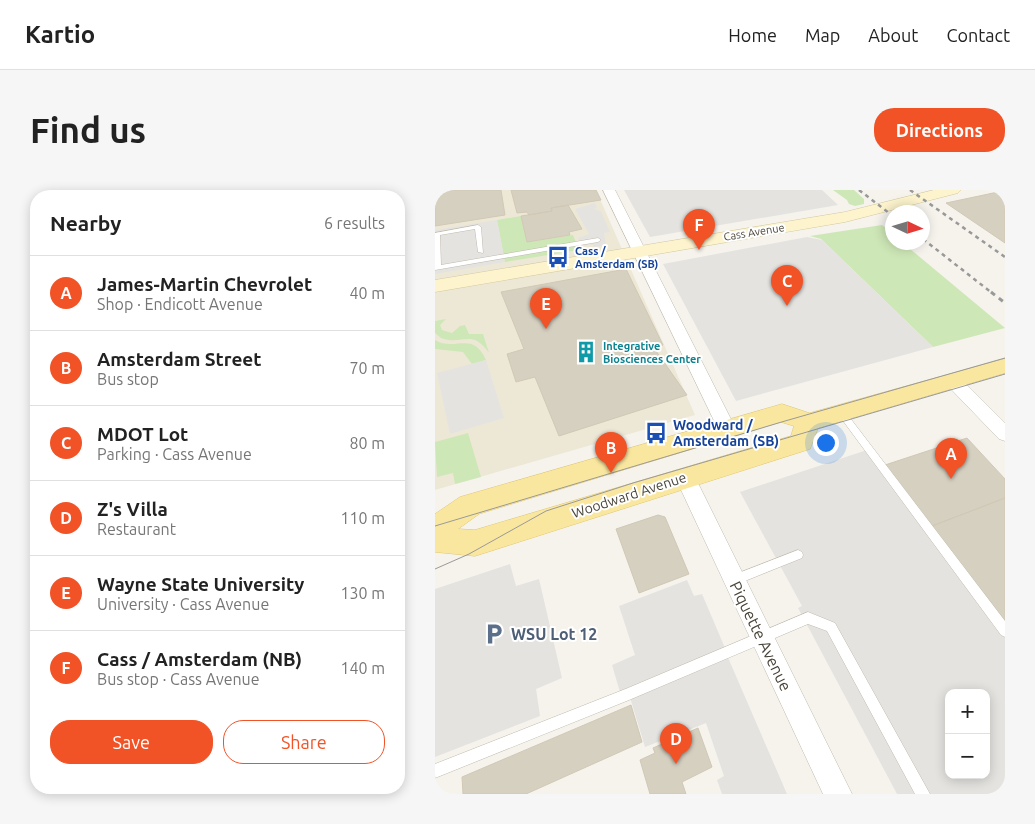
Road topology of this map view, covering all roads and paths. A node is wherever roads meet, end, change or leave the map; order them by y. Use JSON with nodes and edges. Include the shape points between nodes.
{"nodes":[{"id":1,"x":609,"y":190,"type":"edge"},
{"id":2,"x":953,"y":190,"type":"edge"},
{"id":3,"x":436,"y":236,"type":"edge"},
{"id":4,"x":598,"y":240,"type":"dead end"},
{"id":5,"x":639,"y":251,"type":"junction"},
{"id":6,"x":481,"y":252,"type":"dead end"},
{"id":7,"x":436,"y":268,"type":"edge"},
{"id":8,"x":435,"y":286,"type":"edge"},
{"id":9,"x":1005,"y":366,"type":"edge"},
{"id":10,"x":953,"y":381,"type":"junction"},
{"id":11,"x":841,"y":412,"type":"junction"},
{"id":12,"x":807,"y":422,"type":"junction"},
{"id":13,"x":727,"y":429,"type":"junction"},
{"id":14,"x":1005,"y":434,"type":"edge"},
{"id":15,"x":685,"y":477,"type":"junction"},
{"id":16,"x":435,"y":529,"type":"edge"},
{"id":17,"x":435,"y":539,"type":"edge"},
{"id":18,"x":798,"y":554,"type":"dead end"},
{"id":19,"x":735,"y":580,"type":"junction"},
{"id":20,"x":1005,"y":631,"type":"edge"},
{"id":21,"x":762,"y":638,"type":"junction"},
{"id":22,"x":435,"y":771,"type":"edge"},
{"id":23,"x":838,"y":794,"type":"edge"},
{"id":24,"x":923,"y":794,"type":"edge"}],
"edges":[{"from":1,"to":5,"type":"street"},
{"from":2,"to":5,"type":"street","name":"Cass Avenue","via":[[845,217]]},
{"from":3,"to":6,"type":"lane","via":[[478,227]]},
{"from":3,"to":7,"type":"lane"},
{"from":4,"to":7,"type":"lane"},
{"from":5,"to":8,"type":"street","name":"Cass Avenue"},
{"from":5,"to":13,"type":"street"},
{"from":9,"to":10,"type":"main road"},
{"from":10,"to":11,"type":"main road"},
{"from":10,"to":14,"type":"street"},
{"from":11,"to":12,"type":"main road"},
{"from":11,"to":20,"type":"lane"},
{"from":12,"to":13,"type":"main road","via":[[781,414]]},
{"from":12,"to":15,"type":"main road","name":"Woodward Avenue","via":[[801,442]]},
{"from":13,"to":16,"type":"main road","via":[[470,505]]},
{"from":15,"to":17,"type":"main road","name":"Woodward Avenue","via":[[475,543]]},
{"from":15,"to":19,"type":"street","name":"Piquette Avenue"},
{"from":18,"to":19,"type":"lane"},
{"from":19,"to":21,"type":"street","name":"Piquette Avenue"},
{"from":21,"to":22,"type":"lane"},
{"from":21,"to":23,"type":"street","name":"Piquette Avenue"},
{"from":21,"to":24,"type":"lane","via":[[808,618],[831,627]]}]}
